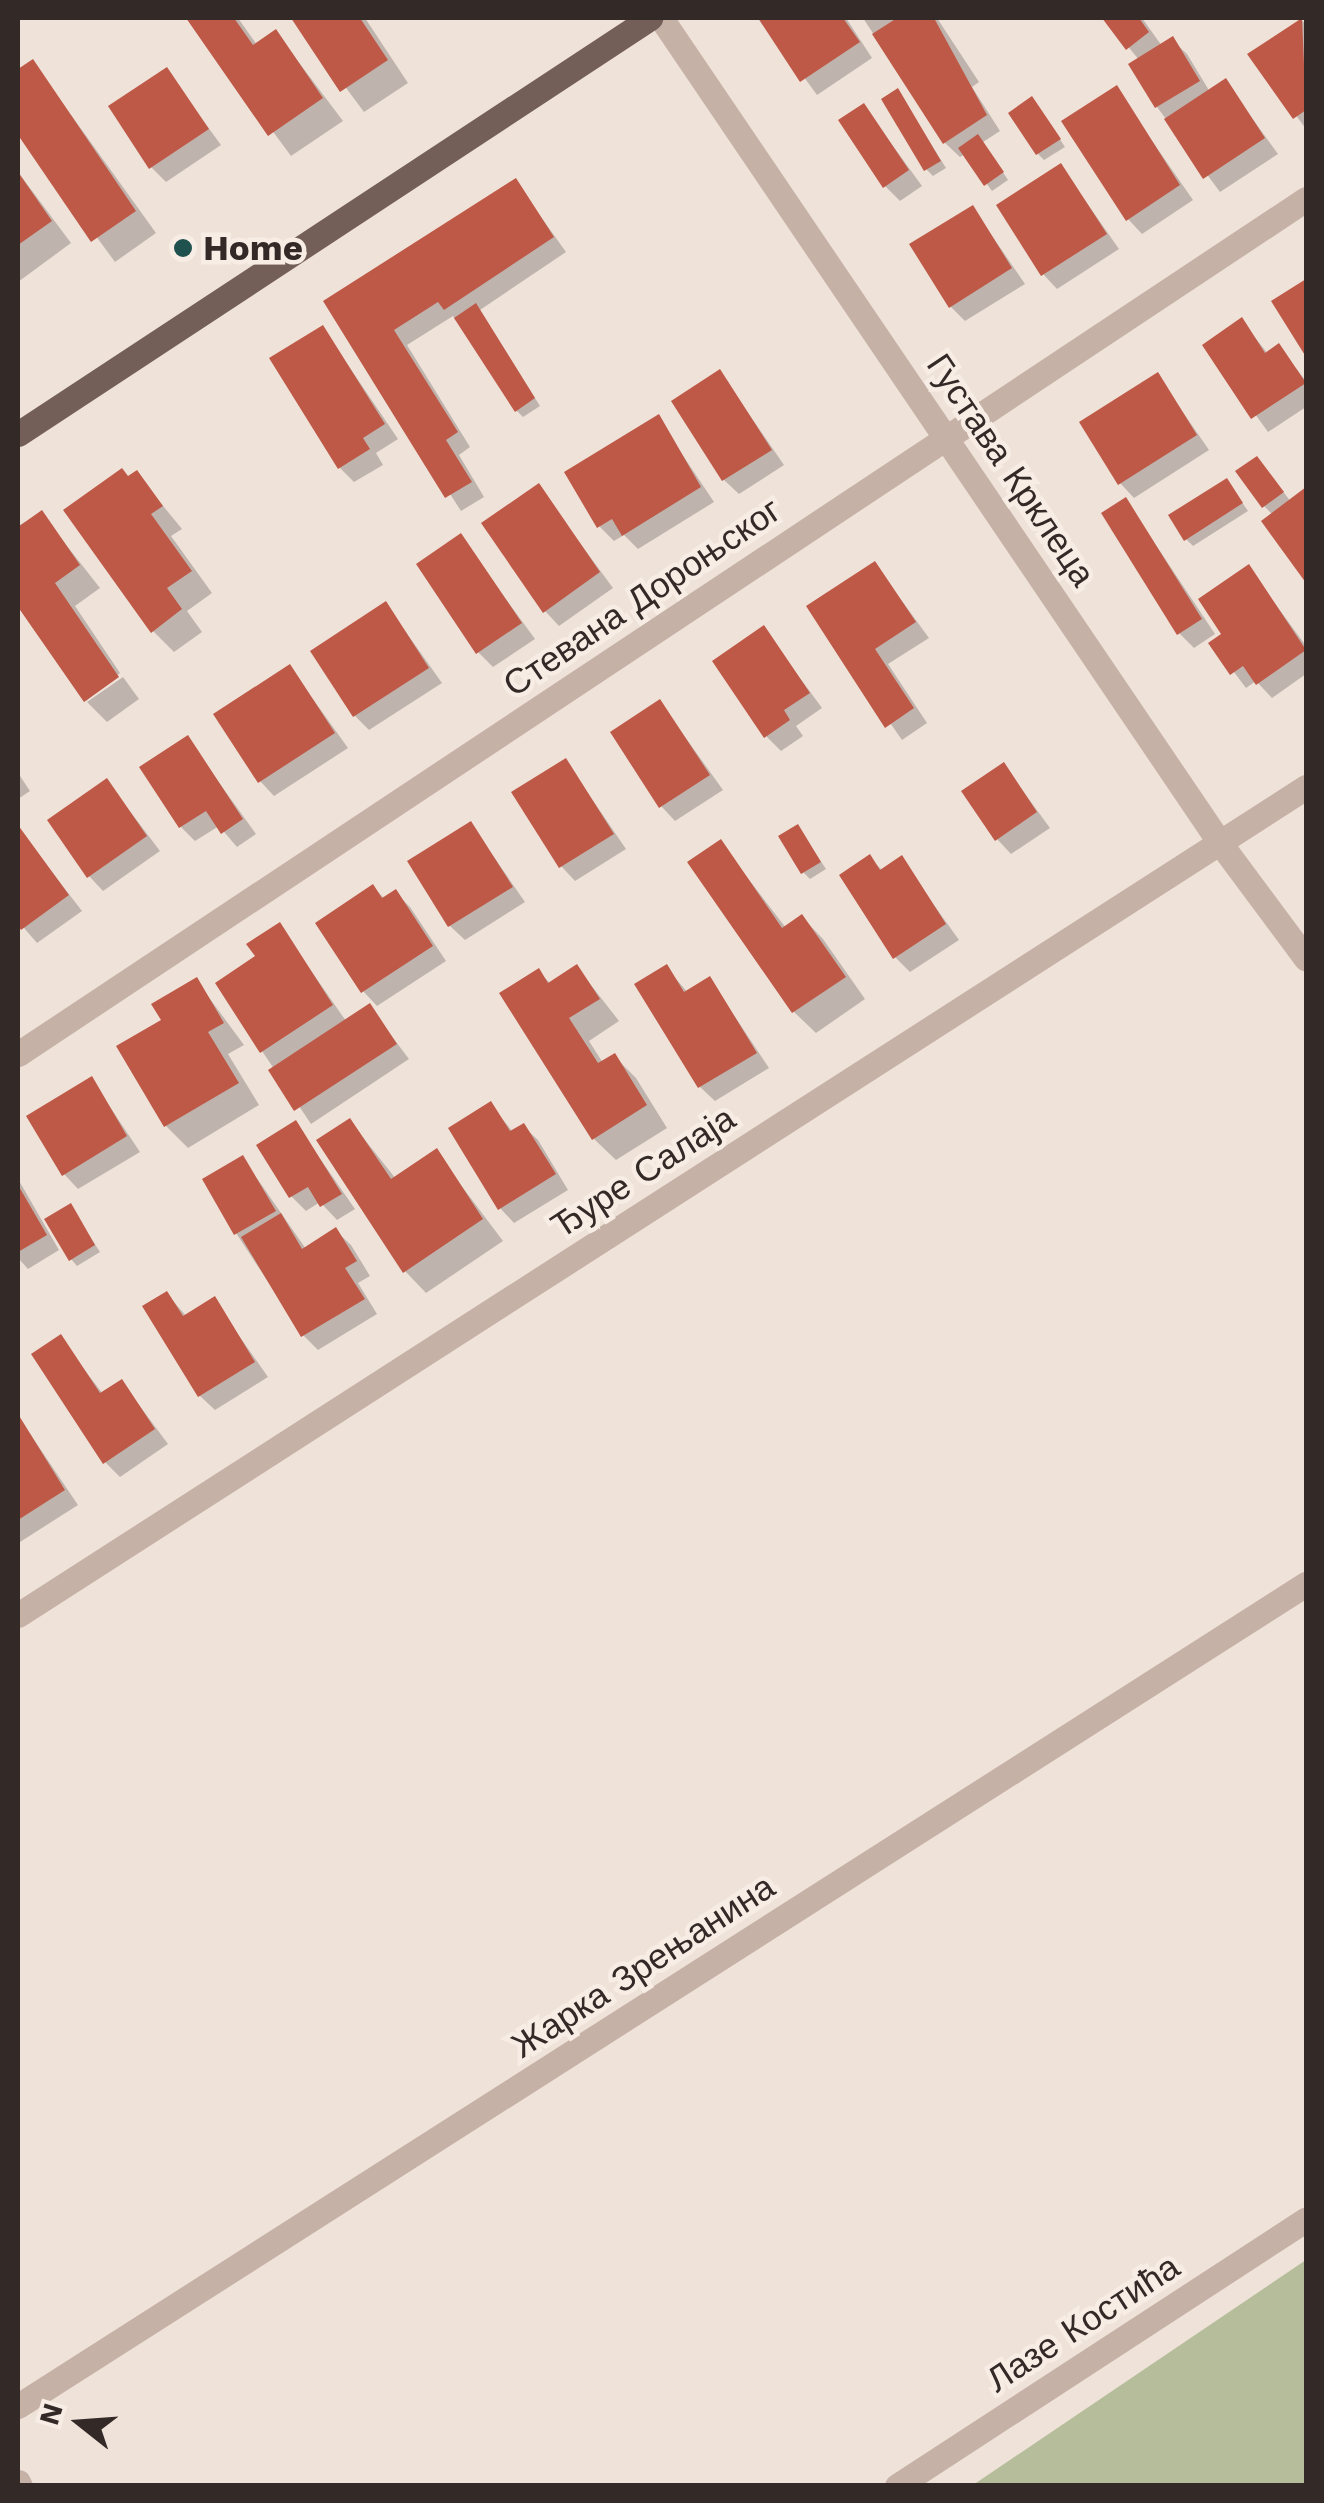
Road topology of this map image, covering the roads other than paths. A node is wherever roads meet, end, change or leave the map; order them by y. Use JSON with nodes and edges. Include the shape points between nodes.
{"nodes":[{"id":1,"x":650,"y":18,"type":"edge"},
{"id":2,"x":661,"y":18,"type":"edge"},
{"id":3,"x":1306,"y":199,"type":"edge"},
{"id":4,"x":18,"y":434,"type":"edge"},
{"id":5,"x":947,"y":436,"type":"junction"},
{"id":6,"x":1306,"y":787,"type":"edge"},
{"id":7,"x":1220,"y":843,"type":"junction"},
{"id":8,"x":1306,"y":959,"type":"edge"},
{"id":9,"x":18,"y":1054,"type":"edge"},
{"id":10,"x":1306,"y":1584,"type":"edge"},
{"id":11,"x":18,"y":1615,"type":"edge"},
{"id":12,"x":1306,"y":2220,"type":"edge"},
{"id":13,"x":18,"y":2406,"type":"edge"},
{"id":14,"x":898,"y":2486,"type":"edge"}],
"edges":[{"from":1,"to":4,"type":"main road"},
{"from":2,"to":5,"type":"street","name":"Густава Крклеца"},
{"from":3,"to":5,"type":"street","name":"Стевана Дороњског"},
{"from":5,"to":7,"type":"street","name":"Густава Крклеца"},
{"from":5,"to":9,"type":"street","name":"Стевана Дороњског"},
{"from":6,"to":7,"type":"street","name":"Ђуре Салаја"},
{"from":7,"to":8,"type":"street","name":"Густава Крклеца"},
{"from":7,"to":11,"type":"street","name":"Ђуре Салаја"},
{"from":10,"to":13,"type":"street","name":"Жарка Зрењанина"},
{"from":12,"to":14,"type":"street","name":"Лазе Костића"}]}
